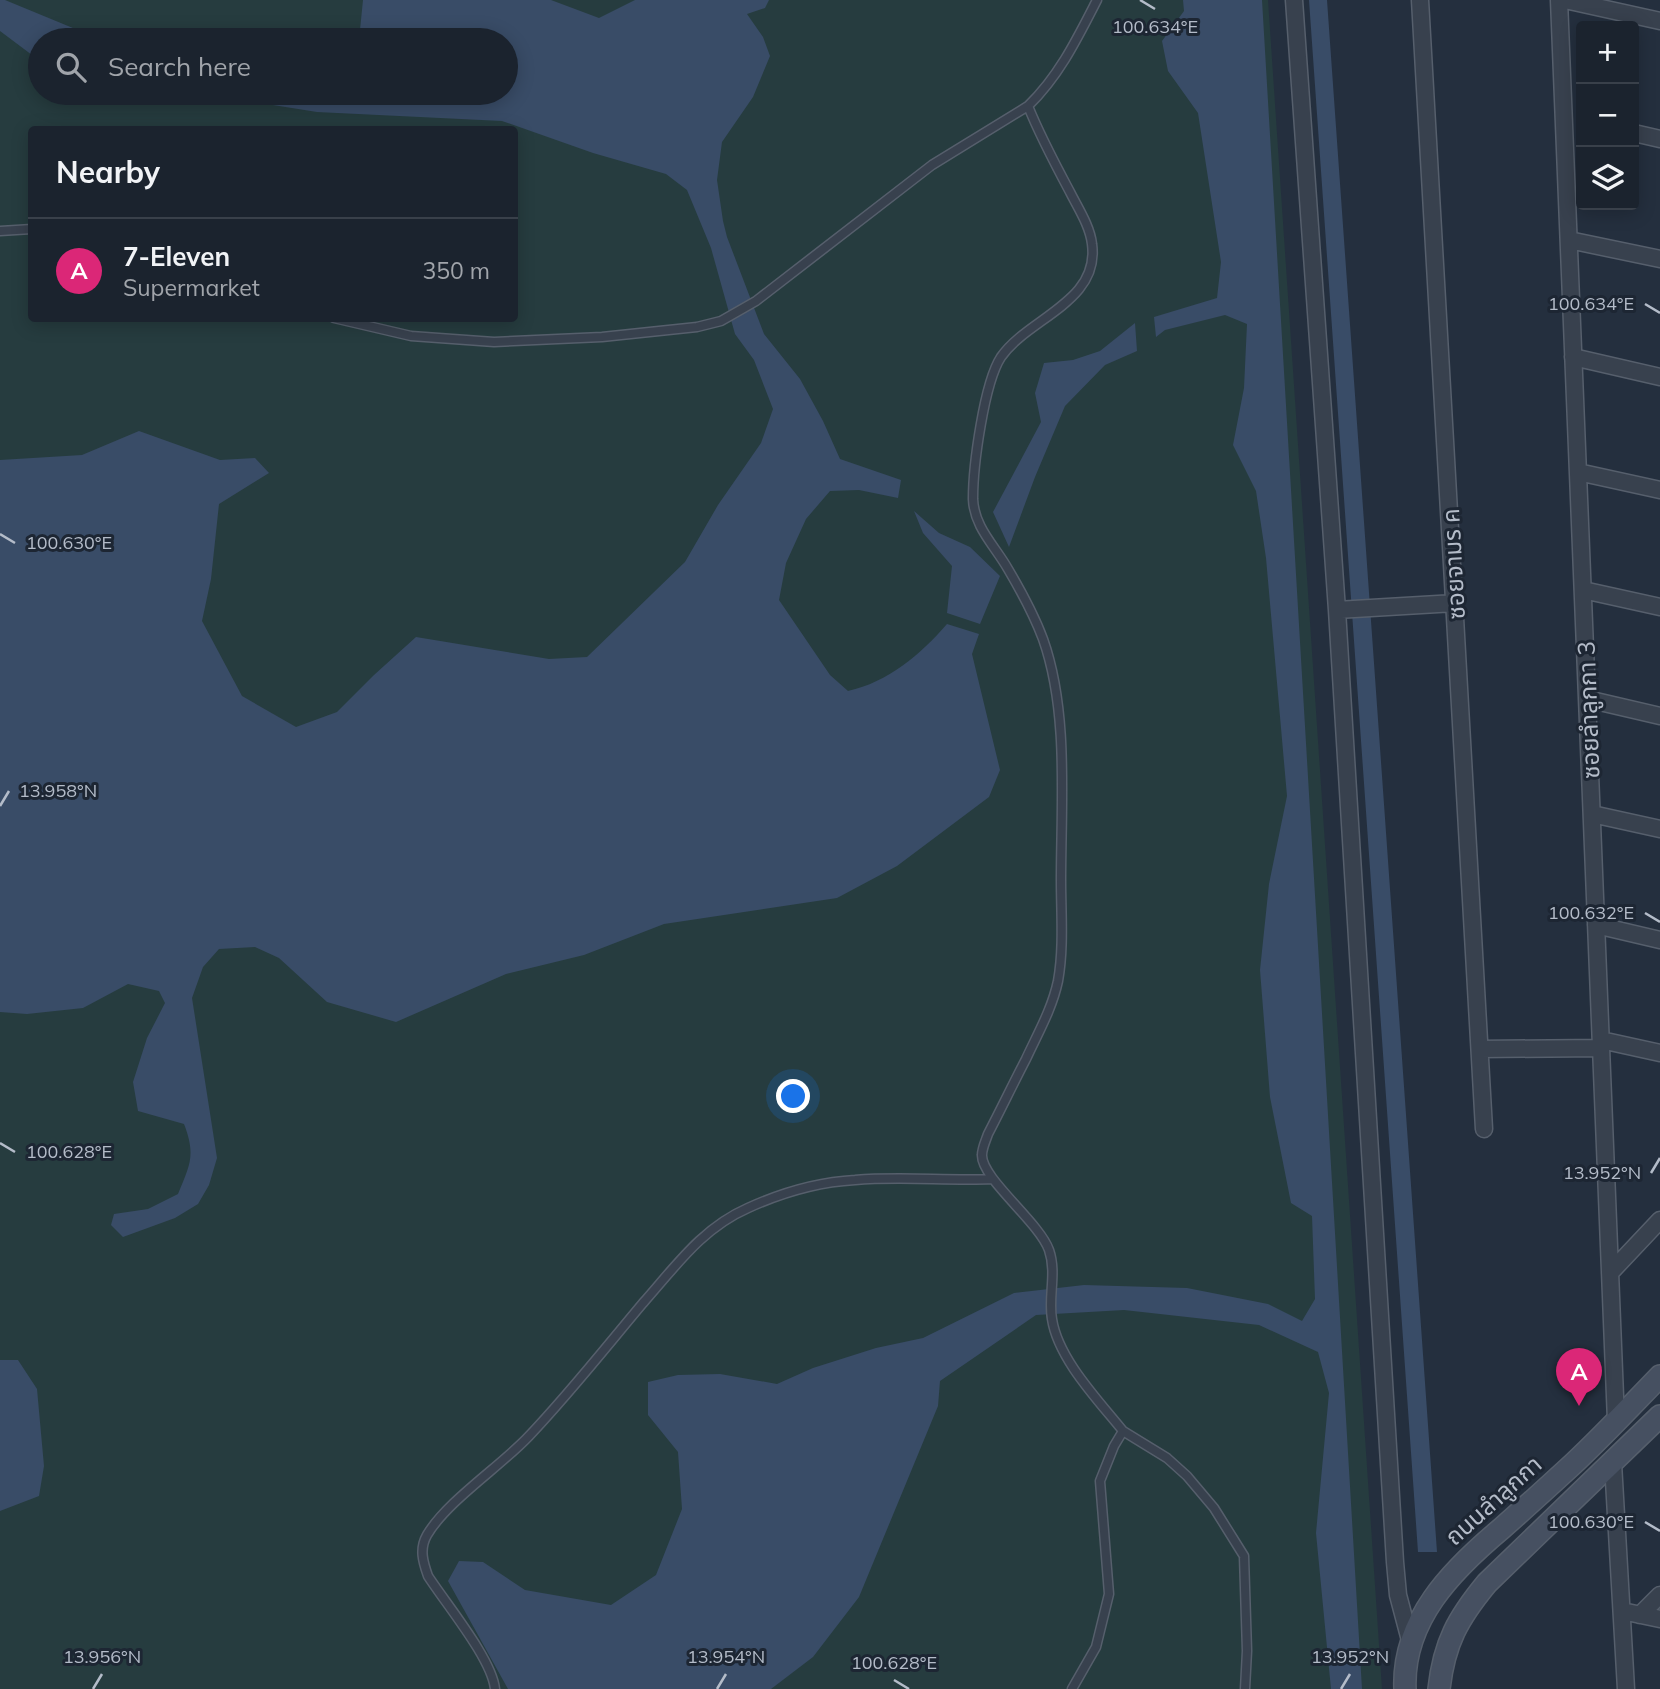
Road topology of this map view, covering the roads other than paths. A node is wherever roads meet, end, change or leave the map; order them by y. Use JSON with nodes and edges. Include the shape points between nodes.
{"nodes":[{"id":1,"x":1097,"y":0,"type":"edge"},
{"id":2,"x":1294,"y":0,"type":"edge"},
{"id":3,"x":1420,"y":0,"type":"edge"},
{"id":4,"x":1562,"y":0,"type":"edge"},
{"id":5,"x":1660,"y":22,"type":"edge"},
{"id":6,"x":1028,"y":106,"type":"junction"},
{"id":7,"x":1564,"y":118,"type":"junction"},
{"id":8,"x":1576,"y":121,"type":"edge"},
{"id":9,"x":1639,"y":134,"type":"edge"},
{"id":10,"x":1660,"y":139,"type":"edge"},
{"id":11,"x":28,"y":229,"type":"edge"},
{"id":12,"x":0,"y":231,"type":"edge"},
{"id":13,"x":1569,"y":240,"type":"junction"},
{"id":14,"x":1660,"y":259,"type":"edge"},
{"id":15,"x":350,"y":322,"type":"edge"},
{"id":16,"x":1573,"y":357,"type":"junction"},
{"id":17,"x":1660,"y":377,"type":"edge"},
{"id":18,"x":1578,"y":472,"type":"junction"},
{"id":19,"x":1660,"y":490,"type":"edge"},
{"id":20,"x":1583,"y":590,"type":"junction"},
{"id":21,"x":1455,"y":603,"type":"junction"},
{"id":22,"x":1660,"y":607,"type":"edge"},
{"id":23,"x":1337,"y":610,"type":"junction"},
{"id":24,"x":1587,"y":699,"type":"junction"},
{"id":25,"x":1660,"y":716,"type":"edge"},
{"id":26,"x":1592,"y":814,"type":"junction"},
{"id":27,"x":1660,"y":829,"type":"edge"},
{"id":28,"x":1596,"y":925,"type":"junction"},
{"id":29,"x":1660,"y":940,"type":"edge"},
{"id":30,"x":1601,"y":1044,"type":"junction"},
{"id":31,"x":1480,"y":1049,"type":"junction"},
{"id":32,"x":1660,"y":1053,"type":"edge"},
{"id":33,"x":1484,"y":1129,"type":"dead end"},
{"id":34,"x":993,"y":1179,"type":"junction"},
{"id":35,"x":1660,"y":1220,"type":"edge"},
{"id":36,"x":1611,"y":1273,"type":"junction"},
{"id":37,"x":1660,"y":1376,"type":"edge"},
{"id":38,"x":1660,"y":1416,"type":"edge"},
{"id":39,"x":1616,"y":1421,"type":"junction"},
{"id":40,"x":1124,"y":1431,"type":"junction"},
{"id":41,"x":1613,"y":1462,"type":"junction"},
{"id":42,"x":1660,"y":1595,"type":"edge"},
{"id":43,"x":1622,"y":1611,"type":"junction"},
{"id":44,"x":1640,"y":1615,"type":"junction"},
{"id":45,"x":1660,"y":1619,"type":"edge"},
{"id":46,"x":1411,"y":1644,"type":"junction"},
{"id":47,"x":495,"y":1689,"type":"edge"},
{"id":48,"x":1072,"y":1689,"type":"edge"},
{"id":49,"x":1245,"y":1689,"type":"edge"},
{"id":50,"x":1405,"y":1689,"type":"edge"},
{"id":51,"x":1438,"y":1689,"type":"edge"},
{"id":52,"x":1626,"y":1689,"type":"edge"}],
"edges":[{"from":1,"to":6,"type":"lane","via":[[1047,88]]},
{"from":2,"to":23,"type":"street"},
{"from":3,"to":21,"type":"street","name":"ซอยจามร ค"},
{"from":4,"to":5,"type":"street"},
{"from":4,"to":7,"type":"street","name":"ซอยลำลูกกา 3"},
{"from":6,"to":15,"type":"lane","via":[[932,165],[756,301],[721,321],[602,337],[494,342],[411,337]]},
{"from":6,"to":34,"type":"lane","via":[[1084,219],[1092,243],[1092,265],[1070,299],[1017,340],[990,378],[973,500],[985,534],[1027,602],[1053,671],[1060,744],[1058,980],[1049,1012],[988,1134],[982,1154]]},
{"from":7,"to":8,"type":"street"},
{"from":7,"to":13,"type":"street","name":"ซอยลำลูกกา 3"},
{"from":9,"to":10,"type":"street"},
{"from":11,"to":12,"type":"lane"},
{"from":13,"to":14,"type":"street"},
{"from":13,"to":16,"type":"street","name":"ซอยลำลูกกา 3"},
{"from":16,"to":17,"type":"street"},
{"from":16,"to":18,"type":"street","name":"ซอยลำลูกกา 3"},
{"from":18,"to":19,"type":"street"},
{"from":18,"to":20,"type":"street","name":"ซอยลำลูกกา 3"},
{"from":20,"to":22,"type":"street"},
{"from":20,"to":24,"type":"street","name":"ซอยลำลูกกา 3"},
{"from":21,"to":23,"type":"street"},
{"from":21,"to":31,"type":"street","name":"ซอยจามร ค"},
{"from":23,"to":46,"type":"street","via":[[1395,1562]]},
{"from":24,"to":25,"type":"street"},
{"from":24,"to":26,"type":"street","name":"ซอยลำลูกกา 3"},
{"from":26,"to":27,"type":"street"},
{"from":26,"to":28,"type":"street","name":"ซอยลำลูกกา 3"},
{"from":28,"to":29,"type":"street"},
{"from":28,"to":30,"type":"street","name":"ซอยลำลูกกา 3"},
{"from":30,"to":31,"type":"street"},
{"from":30,"to":32,"type":"street"},
{"from":30,"to":36,"type":"street","name":"ซอยลำลูกกา 3"},
{"from":31,"to":33,"type":"street","name":"ซอยจามร ค"},
{"from":34,"to":40,"type":"lane","via":[[1023,1211],[1049,1250],[1052,1319],[1060,1342],[1077,1372]]},
{"from":34,"to":47,"type":"lane","via":[[854,1180],[818,1185],[746,1209],[714,1227],[682,1255],[529,1437],[427,1535],[422,1547],[428,1576],[485,1660]]},
{"from":35,"to":36,"type":"street"},
{"from":36,"to":39,"type":"street","name":"ซอยลำลูกกา 3"},
{"from":37,"to":39,"type":"main road","name":"ถนนลำลูกกา"},
{"from":38,"to":41,"type":"main road"},
{"from":39,"to":46,"type":"main road","name":"ถนนลำลูกกา","via":[[1469,1555],[1423,1614]]},
{"from":40,"to":48,"type":"lane","via":[[1100,1481],[1110,1594],[1096,1647]]},
{"from":40,"to":49,"type":"lane","via":[[1187,1476],[1244,1556]]},
{"from":41,"to":43,"type":"street"},
{"from":41,"to":51,"type":"main road","via":[[1471,1602],[1442,1660]]},
{"from":42,"to":44,"type":"street"},
{"from":43,"to":44,"type":"street"},
{"from":43,"to":52,"type":"street"},
{"from":44,"to":45,"type":"street"},
{"from":46,"to":50,"type":"main road","name":"ถนนลำลูกกา"}]}
